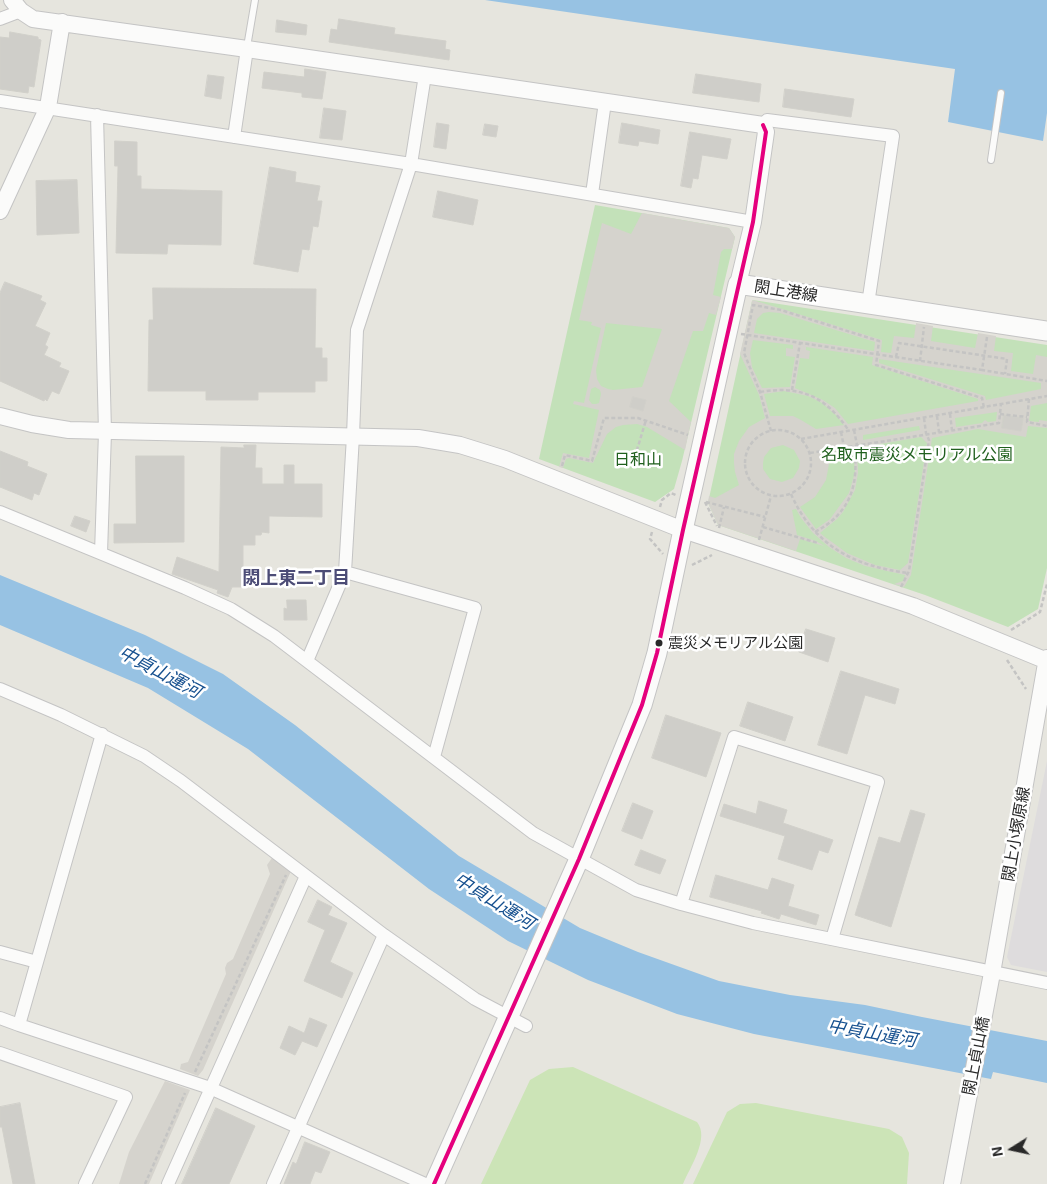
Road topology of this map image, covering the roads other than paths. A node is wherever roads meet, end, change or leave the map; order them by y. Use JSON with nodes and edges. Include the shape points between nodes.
{"nodes":[{"id":1,"x":255,"y":0,"type":"edge"},
{"id":2,"x":17,"y":6,"type":"edge"},
{"id":3,"x":0,"y":19,"type":"edge"},
{"id":4,"x":62,"y":22,"type":"junction"},
{"id":5,"x":247,"y":49,"type":"junction"},
{"id":6,"x":425,"y":75,"type":"junction"},
{"id":7,"x":1001,"y":93,"type":"dead end"},
{"id":8,"x":0,"y":101,"type":"edge"},
{"id":9,"x":605,"y":102,"type":"junction"},
{"id":10,"x":48,"y":107,"type":"junction"},
{"id":11,"x":97,"y":115,"type":"junction"},
{"id":12,"x":763,"y":126,"type":"junction"},
{"id":13,"x":234,"y":136,"type":"junction"},
{"id":14,"x":991,"y":160,"type":"dead end"},
{"id":15,"x":411,"y":164,"type":"junction"},
{"id":16,"x":592,"y":194,"type":"junction"},
{"id":17,"x":0,"y":211,"type":"edge"},
{"id":18,"x":753,"y":222,"type":"junction"},
{"id":19,"x":738,"y":284,"type":"junction"},
{"id":20,"x":868,"y":304,"type":"junction"},
{"id":21,"x":1047,"y":331,"type":"edge"},
{"id":22,"x":0,"y":416,"type":"edge"},
{"id":23,"x":105,"y":432,"type":"junction"},
{"id":24,"x":353,"y":436,"type":"junction"},
{"id":25,"x":0,"y":512,"type":"edge"},
{"id":26,"x":683,"y":530,"type":"junction"},
{"id":27,"x":101,"y":553,"type":"junction"},
{"id":28,"x":345,"y":572,"type":"junction"},
{"id":29,"x":1047,"y":660,"type":"edge"},
{"id":30,"x":307,"y":661,"type":"junction"},
{"id":31,"x":0,"y":689,"type":"edge"},
{"id":32,"x":102,"y":734,"type":"junction"},
{"id":33,"x":434,"y":757,"type":"junction"},
{"id":34,"x":579,"y":859,"type":"junction"},
{"id":35,"x":306,"y":876,"type":"junction"},
{"id":36,"x":681,"y":904,"type":"junction"},
{"id":37,"x":384,"y":935,"type":"junction"},
{"id":38,"x":832,"y":938,"type":"junction"},
{"id":39,"x":0,"y":952,"type":"edge"},
{"id":40,"x":37,"y":962,"type":"junction"},
{"id":41,"x":992,"y":973,"type":"junction"},
{"id":42,"x":1047,"y":983,"type":"edge"},
{"id":43,"x":986,"y":1008,"type":"joint"},
{"id":44,"x":509,"y":1017,"type":"junction"},
{"id":45,"x":0,"y":1018,"type":"edge"},
{"id":46,"x":18,"y":1025,"type":"junction"},
{"id":47,"x":526,"y":1026,"type":"dead end"},
{"id":48,"x":0,"y":1053,"type":"edge"},
{"id":49,"x":210,"y":1088,"type":"junction"},
{"id":50,"x":298,"y":1128,"type":"junction"},
{"id":51,"x":85,"y":1184,"type":"edge"},
{"id":52,"x":168,"y":1184,"type":"edge"},
{"id":53,"x":273,"y":1184,"type":"edge"},
{"id":54,"x":425,"y":1184,"type":"edge"},
{"id":55,"x":434,"y":1184,"type":"edge"},
{"id":56,"x":952,"y":1184,"type":"edge"}],
"edges":[{"from":1,"to":5,"type":"lane"},
{"from":2,"to":3,"type":"street"},
{"from":2,"to":4,"type":"street","via":[[33,19]]},
{"from":4,"to":5,"type":"street"},
{"from":4,"to":10,"type":"street"},
{"from":5,"to":6,"type":"street"},
{"from":5,"to":13,"type":"street"},
{"from":6,"to":9,"type":"street"},
{"from":6,"to":15,"type":"street"},
{"from":7,"to":14,"type":"lane"},
{"from":8,"to":10,"type":"street"},
{"from":9,"to":12,"type":"street"},
{"from":9,"to":16,"type":"street"},
{"from":10,"to":11,"type":"street"},
{"from":10,"to":17,"type":"street"},
{"from":11,"to":13,"type":"street"},
{"from":11,"to":23,"type":"street"},
{"from":12,"to":18,"type":"street","via":[[766,132]]},
{"from":12,"to":20,"type":"street","via":[[767,120],[893,136]]},
{"from":13,"to":15,"type":"street"},
{"from":15,"to":16,"type":"street"},
{"from":15,"to":24,"type":"street","via":[[357,330]]},
{"from":16,"to":18,"type":"street"},
{"from":18,"to":19,"type":"street"},
{"from":19,"to":20,"type":"main road","name":"閖上港線"},
{"from":19,"to":26,"type":"main road","name":"閖上港線"},
{"from":20,"to":21,"type":"main road","name":"閖上港線"},
{"from":22,"to":23,"type":"street","via":[[69,430]]},
{"from":23,"to":24,"type":"street"},
{"from":23,"to":27,"type":"street"},
{"from":24,"to":26,"type":"street","via":[[418,438],[460,445],[505,459]]},
{"from":24,"to":28,"type":"street"},
{"from":25,"to":27,"type":"street"},
{"from":26,"to":29,"type":"street","via":[[913,606]]},
{"from":26,"to":34,"type":"main road","name":"閖上港線","via":[[657,653],[642,705]]},
{"from":27,"to":30,"type":"street","via":[[231,609]]},
{"from":28,"to":30,"type":"street"},
{"from":28,"to":33,"type":"street","via":[[475,608]]},
{"from":29,"to":41,"type":"street","name":"閖上小塚原線"},
{"from":30,"to":33,"type":"street"},
{"from":31,"to":32,"type":"street"},
{"from":32,"to":35,"type":"street","via":[[144,756],[181,781]]},
{"from":32,"to":40,"type":"street"},
{"from":33,"to":34,"type":"street","via":[[533,833]]},
{"from":34,"to":36,"type":"street","via":[[636,890]]},
{"from":34,"to":44,"type":"main road","name":"閖上港線"},
{"from":35,"to":37,"type":"street"},
{"from":35,"to":49,"type":"street"},
{"from":36,"to":38,"type":"street","via":[[753,923]]},
{"from":36,"to":38,"type":"street","via":[[734,737],[878,782]]},
{"from":37,"to":44,"type":"street","via":[[475,999]]},
{"from":37,"to":50,"type":"street"},
{"from":38,"to":41,"type":"street"},
{"from":39,"to":40,"type":"street"},
{"from":40,"to":46,"type":"street"},
{"from":41,"to":42,"type":"street"},
{"from":41,"to":43,"type":"street","name":"閖上小塚原線"},
{"from":43,"to":56,"type":"street","name":"閖上貞山橋"},
{"from":44,"to":47,"type":"street"},
{"from":44,"to":55,"type":"main road"},
{"from":45,"to":46,"type":"street"},
{"from":46,"to":49,"type":"street"},
{"from":48,"to":51,"type":"street","via":[[126,1098]]},
{"from":49,"to":50,"type":"street"},
{"from":49,"to":52,"type":"street"},
{"from":50,"to":53,"type":"street"},
{"from":50,"to":54,"type":"street"}]}
